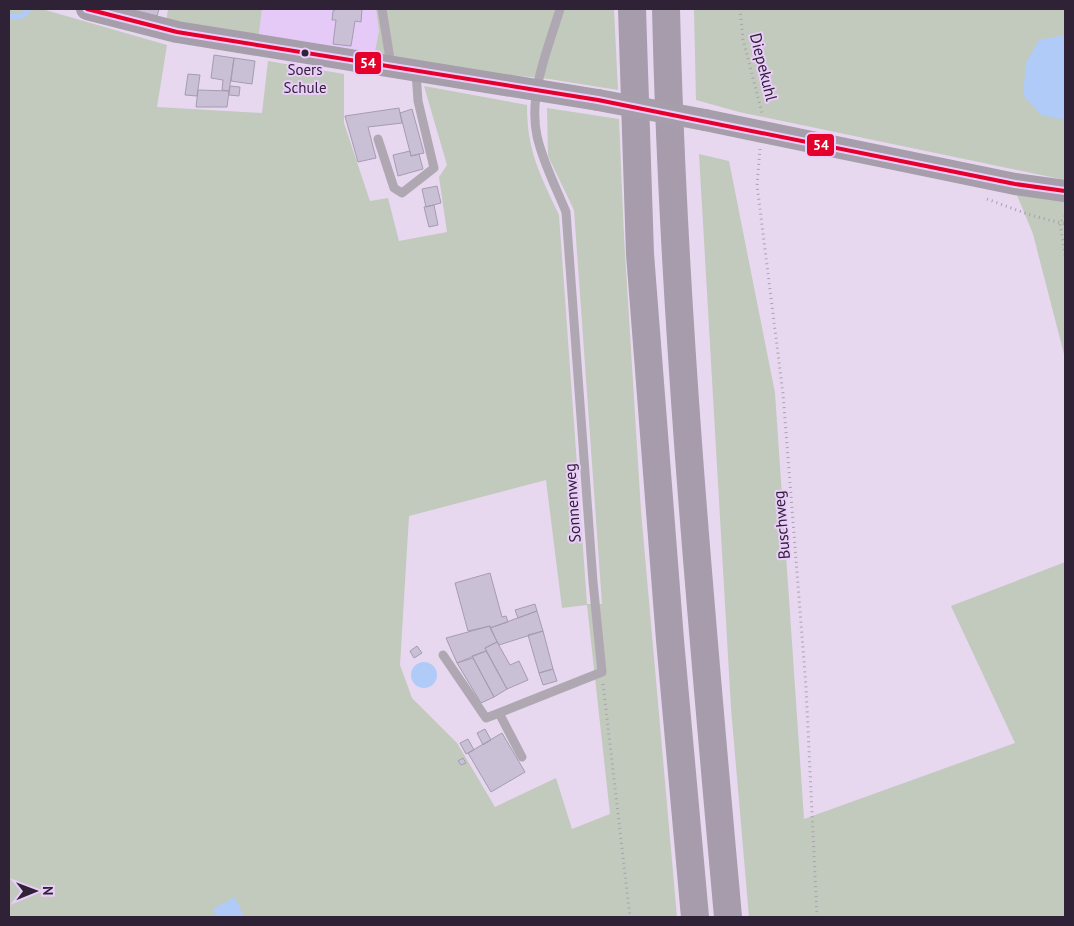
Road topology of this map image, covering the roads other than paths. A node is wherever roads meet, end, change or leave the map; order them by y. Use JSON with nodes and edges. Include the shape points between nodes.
{"nodes":[{"id":1,"x":87,"y":9,"type":"edge"},
{"id":2,"x":382,"y":9,"type":"edge"},
{"id":3,"x":560,"y":9,"type":"edge"},
{"id":4,"x":632,"y":9,"type":"edge"},
{"id":5,"x":666,"y":9,"type":"edge"},
{"id":6,"x":391,"y":68,"type":"junction"},
{"id":7,"x":416,"y":72,"type":"junction"},
{"id":8,"x":537,"y":90,"type":"junction"},
{"id":9,"x":378,"y":139,"type":"dead end"},
{"id":10,"x":1065,"y":191,"type":"edge"},
{"id":11,"x":443,"y":654,"type":"dead end"},
{"id":12,"x":499,"y":713,"type":"junction"},
{"id":13,"x":522,"y":756,"type":"dead end"},
{"id":14,"x":695,"y":917,"type":"edge"},
{"id":15,"x":728,"y":917,"type":"edge"}],
"edges":[{"from":1,"to":6,"type":"street","via":[[177,32]]},
{"from":2,"to":6,"type":"lane"},
{"from":3,"to":8,"type":"lane","name":"Sonnenweg"},
{"from":4,"to":14,"type":"highway","via":[[640,254]]},
{"from":5,"to":15,"type":"highway","via":[[677,258],[703,632]]},
{"from":6,"to":7,"type":"street"},
{"from":7,"to":8,"type":"street"},
{"from":7,"to":9,"type":"lane","via":[[418,101],[434,168],[402,193],[394,188]]},
{"from":8,"to":10,"type":"street","bridge":true,"via":[[705,120],[1015,184]]},
{"from":8,"to":12,"type":"lane","name":"Sonnenweg","via":[[537,134],[566,212],[602,672]]},
{"from":11,"to":12,"type":"lane","via":[[486,718]]},
{"from":12,"to":13,"type":"lane"}]}
